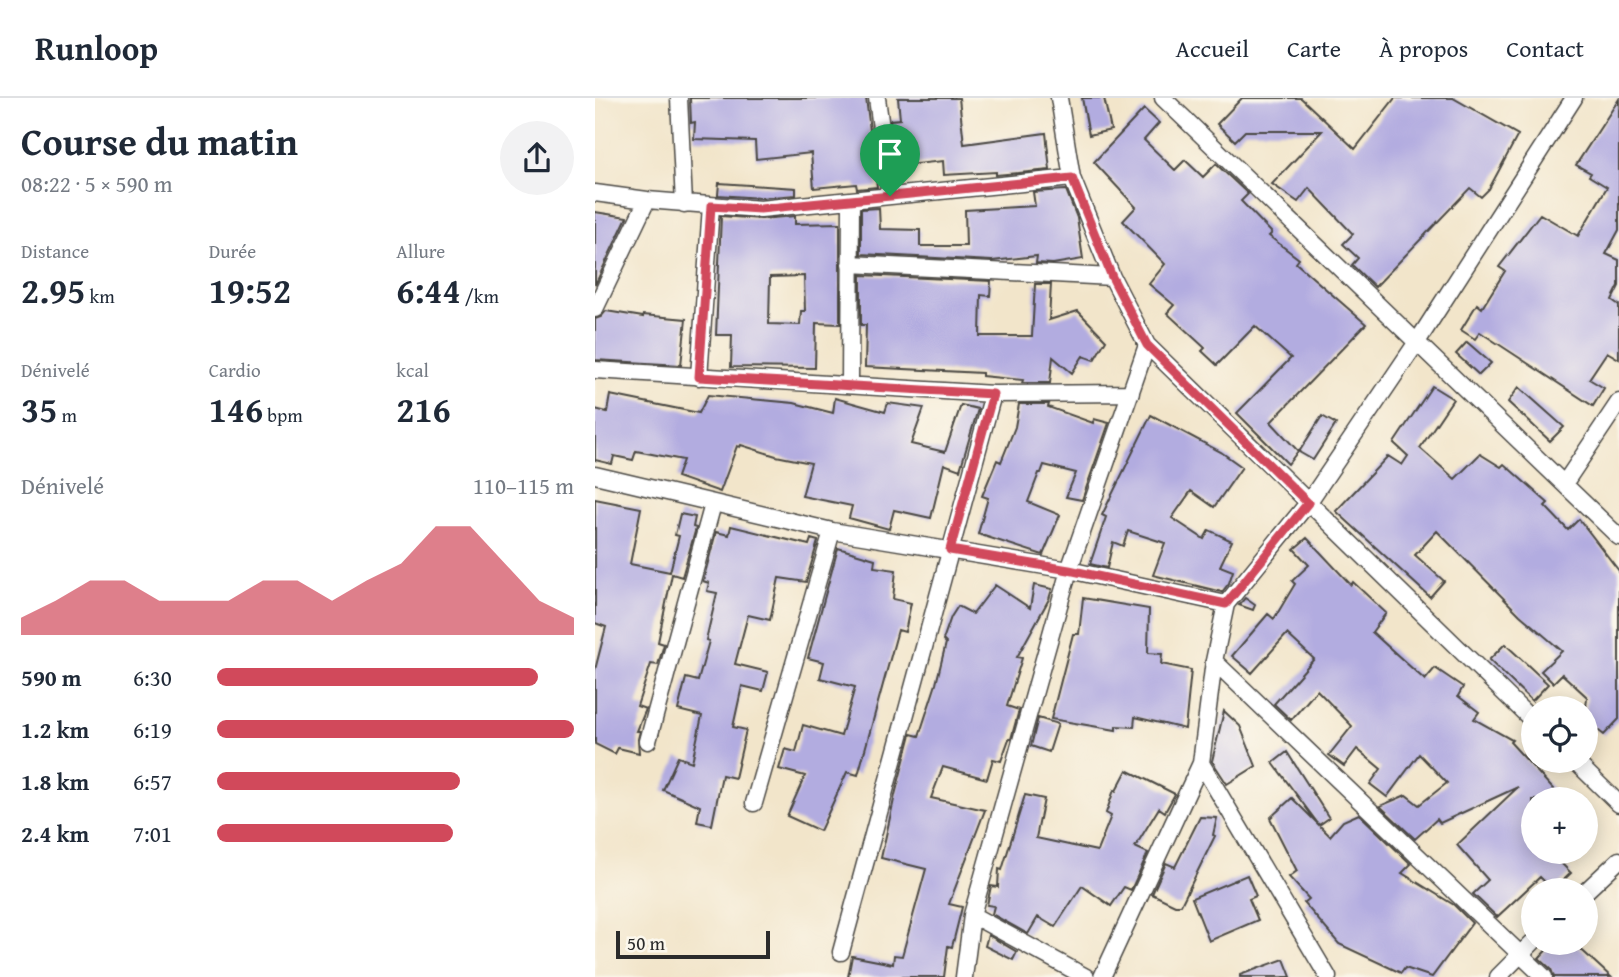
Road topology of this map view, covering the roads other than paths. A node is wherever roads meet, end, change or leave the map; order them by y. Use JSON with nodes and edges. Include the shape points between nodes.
{"nodes":[{"id":1,"x":679,"y":98,"type":"edge"},
{"id":2,"x":877,"y":98,"type":"edge"},
{"id":3,"x":1059,"y":98,"type":"edge"},
{"id":4,"x":1163,"y":98,"type":"edge"},
{"id":5,"x":1574,"y":98,"type":"edge"},
{"id":6,"x":1072,"y":178,"type":"junction"},
{"id":7,"x":595,"y":193,"type":"edge"},
{"id":8,"x":890,"y":196,"type":"junction"},
{"id":9,"x":851,"y":200,"type":"junction"},
{"id":10,"x":647,"y":201,"type":"junction"},
{"id":11,"x":684,"y":204,"type":"junction"},
{"id":12,"x":711,"y":206,"type":"junction"},
{"id":13,"x":850,"y":264,"type":"junction"},
{"id":14,"x":1112,"y":277,"type":"junction"},
{"id":15,"x":595,"y":309,"type":"edge"},
{"id":16,"x":1417,"y":342,"type":"junction"},
{"id":17,"x":1147,"y":345,"type":"junction"},
{"id":18,"x":595,"y":370,"type":"edge"},
{"id":19,"x":699,"y":377,"type":"junction"},
{"id":20,"x":849,"y":385,"type":"junction"},
{"id":21,"x":1131,"y":393,"type":"junction"},
{"id":22,"x":993,"y":394,"type":"junction"},
{"id":23,"x":1619,"y":402,"type":"edge"},
{"id":24,"x":595,"y":475,"type":"edge"},
{"id":25,"x":1564,"y":484,"type":"junction"},
{"id":26,"x":1308,"y":503,"type":"junction"},
{"id":27,"x":713,"y":504,"type":"junction"},
{"id":28,"x":832,"y":531,"type":"junction"},
{"id":29,"x":1619,"y":537,"type":"edge"},
{"id":30,"x":950,"y":550,"type":"junction"},
{"id":31,"x":1069,"y":570,"type":"junction"},
{"id":32,"x":1226,"y":604,"type":"junction"},
{"id":33,"x":1214,"y":661,"type":"junction"},
{"id":34,"x":1521,"y":709,"type":"edge"},
{"id":35,"x":648,"y":741,"type":"dead end"},
{"id":36,"x":1201,"y":763,"type":"junction"},
{"id":37,"x":1587,"y":773,"type":"edge"},
{"id":38,"x":754,"y":803,"type":"dead end"},
{"id":39,"x":1619,"y":804,"type":"edge"},
{"id":40,"x":1619,"y":860,"type":"edge"},
{"id":41,"x":1598,"y":880,"type":"edge"},
{"id":42,"x":972,"y":915,"type":"junction"},
{"id":43,"x":841,"y":952,"type":"dead end"},
{"id":44,"x":1519,"y":955,"type":"junction"},
{"id":45,"x":964,"y":977,"type":"edge"},
{"id":46,"x":1086,"y":977,"type":"edge"},
{"id":47,"x":1102,"y":977,"type":"edge"},
{"id":48,"x":1328,"y":977,"type":"edge"},
{"id":49,"x":1497,"y":977,"type":"edge"},
{"id":50,"x":1544,"y":977,"type":"edge"}],
"edges":[{"from":1,"to":11,"type":"street"},
{"from":2,"to":8,"type":"street"},
{"from":3,"to":6,"type":"street"},
{"from":4,"to":16,"type":"street"},
{"from":5,"to":16,"type":"street"},
{"from":6,"to":8,"type":"street"},
{"from":6,"to":14,"type":"street"},
{"from":7,"to":10,"type":"street"},
{"from":8,"to":9,"type":"street"},
{"from":9,"to":12,"type":"street","via":[[760,209]]},
{"from":9,"to":13,"type":"street"},
{"from":10,"to":11,"type":"street"},
{"from":10,"to":15,"type":"street"},
{"from":11,"to":12,"type":"street"},
{"from":12,"to":19,"type":"street"},
{"from":13,"to":14,"type":"street"},
{"from":13,"to":20,"type":"street"},
{"from":14,"to":17,"type":"street"},
{"from":16,"to":25,"type":"street"},
{"from":16,"to":26,"type":"street"},
{"from":17,"to":21,"type":"street"},
{"from":17,"to":26,"type":"street"},
{"from":18,"to":19,"type":"street"},
{"from":19,"to":20,"type":"street"},
{"from":20,"to":22,"type":"street"},
{"from":21,"to":22,"type":"street"},
{"from":21,"to":31,"type":"street"},
{"from":22,"to":30,"type":"street"},
{"from":23,"to":25,"type":"street"},
{"from":24,"to":27,"type":"street"},
{"from":25,"to":29,"type":"street"},
{"from":26,"to":32,"type":"street"},
{"from":26,"to":34,"type":"street"},
{"from":27,"to":28,"type":"street"},
{"from":27,"to":35,"type":"street"},
{"from":28,"to":30,"type":"street"},
{"from":28,"to":38,"type":"street"},
{"from":30,"to":31,"type":"street"},
{"from":30,"to":43,"type":"street"},
{"from":31,"to":32,"type":"street"},
{"from":31,"to":42,"type":"street"},
{"from":32,"to":33,"type":"street"},
{"from":33,"to":36,"type":"street"},
{"from":33,"to":44,"type":"street"},
{"from":36,"to":47,"type":"street"},
{"from":36,"to":48,"type":"street"},
{"from":37,"to":39,"type":"street"},
{"from":40,"to":41,"type":"street"},
{"from":42,"to":45,"type":"street"},
{"from":42,"to":46,"type":"street"},
{"from":44,"to":49,"type":"street"},
{"from":44,"to":50,"type":"street"}]}
